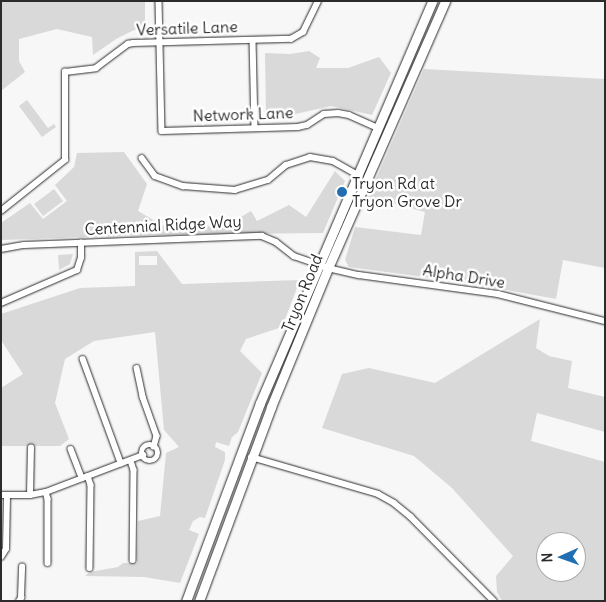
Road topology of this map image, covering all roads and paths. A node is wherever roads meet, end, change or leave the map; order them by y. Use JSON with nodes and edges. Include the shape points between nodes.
{"nodes":[{"id":1,"x":159,"y":1,"type":"edge"},
{"id":2,"x":318,"y":1,"type":"edge"},
{"id":3,"x":432,"y":1,"type":"edge"},
{"id":4,"x":445,"y":1,"type":"edge"},
{"id":5,"x":253,"y":40,"type":"junction"},
{"id":6,"x":160,"y":41,"type":"junction"},
{"id":7,"x":255,"y":128,"type":"junction"},
{"id":8,"x":378,"y":128,"type":"junction"},
{"id":9,"x":142,"y":158,"type":"dead end"},
{"id":10,"x":358,"y":175,"type":"junction"},
{"id":11,"x":1,"y":211,"type":"edge"},
{"id":12,"x":81,"y":243,"type":"junction"},
{"id":13,"x":1,"y":248,"type":"edge"},
{"id":14,"x":319,"y":265,"type":"junction"},
{"id":15,"x":328,"y":268,"type":"junction"},
{"id":16,"x":1,"y":303,"type":"edge"},
{"id":17,"x":605,"y":322,"type":"edge"},
{"id":18,"x":83,"y":359,"type":"dead end"},
{"id":19,"x":137,"y":368,"type":"dead end"},
{"id":20,"x":154,"y":447,"type":"junction"},
{"id":21,"x":31,"y":448,"type":"dead end"},
{"id":22,"x":71,"y":449,"type":"dead end"},
{"id":23,"x":142,"y":455,"type":"junction"},
{"id":24,"x":251,"y":457,"type":"junction"},
{"id":25,"x":131,"y":461,"type":"junction"},
{"id":26,"x":121,"y":463,"type":"junction"},
{"id":27,"x":85,"y":477,"type":"junction"},
{"id":28,"x":46,"y":492,"type":"junction"},
{"id":29,"x":30,"y":495,"type":"junction"},
{"id":30,"x":4,"y":496,"type":"edge"},
{"id":31,"x":1,"y":557,"type":"edge"},
{"id":32,"x":133,"y":560,"type":"dead end"},
{"id":33,"x":48,"y":563,"type":"dead end"},
{"id":34,"x":22,"y":567,"type":"dead end"},
{"id":35,"x":90,"y":568,"type":"dead end"},
{"id":36,"x":19,"y":601,"type":"edge"},
{"id":37,"x":186,"y":601,"type":"edge"},
{"id":38,"x":199,"y":601,"type":"edge"},
{"id":39,"x":494,"y":601,"type":"edge"}],
"edges":[{"from":1,"to":6,"type":"street"},
{"from":2,"to":5,"type":"street","name":"Versatile Lane","via":[[298,36],[284,40]]},
{"from":3,"to":8,"type":"main road","name":"Tryon Road"},
{"from":4,"to":15,"type":"main road","name":"Tryon Road"},
{"from":5,"to":6,"type":"street","name":"Versatile Lane"},
{"from":5,"to":7,"type":"street"},
{"from":6,"to":7,"type":"street","name":"Network Lane","via":[[162,131]]},
{"from":6,"to":11,"type":"street","name":"Versatile Lane","via":[[128,44],[96,68],[65,72],[65,160]]},
{"from":7,"to":8,"type":"street","name":"Network Lane","via":[[298,127],[334,113],[349,115]]},
{"from":8,"to":10,"type":"main road","name":"Tryon Road"},
{"from":9,"to":10,"type":"street","via":[[155,176],[183,186],[235,190],[268,180],[286,165],[310,157],[333,161]]},
{"from":10,"to":14,"type":"main road","name":"Tryon Road"},
{"from":12,"to":13,"type":"street","name":"Centennial Ridge Way"},
{"from":12,"to":14,"type":"street","name":"Centennial Ridge Way","via":[[255,235],[268,238],[289,254]]},
{"from":12,"to":16,"type":"street","via":[[77,270]]},
{"from":14,"to":15,"type":"street","name":"Alpha Drive"},
{"from":14,"to":37,"type":"main road","name":"Tryon Road","via":[[235,464]]},
{"from":15,"to":17,"type":"street","name":"Alpha Drive","via":[[498,294]]},
{"from":15,"to":24,"type":"main road","name":"Tryon Road"},
{"from":18,"to":26,"type":"street"},
{"from":19,"to":20,"type":"street","via":[[157,436]]},
{"from":20,"to":23,"type":"street","via":[[145,446]]},
{"from":20,"to":23,"type":"street","via":[[157,454],[153,459]]},
{"from":21,"to":29,"type":"street"},
{"from":22,"to":27,"type":"street"},
{"from":23,"to":25,"type":"street"},
{"from":24,"to":38,"type":"main road","name":"Tryon Road"},
{"from":24,"to":39,"type":"street","via":[[378,494],[394,503]]},
{"from":25,"to":26,"type":"street"},
{"from":25,"to":32,"type":"street","via":[[134,470]]},
{"from":26,"to":27,"type":"street"},
{"from":27,"to":28,"type":"street"},
{"from":27,"to":35,"type":"street","via":[[91,485]]},
{"from":28,"to":29,"type":"street"},
{"from":28,"to":33,"type":"street"},
{"from":29,"to":30,"type":"street"},
{"from":30,"to":31,"type":"street","via":[[6,549]]},
{"from":34,"to":36,"type":"street"}]}
